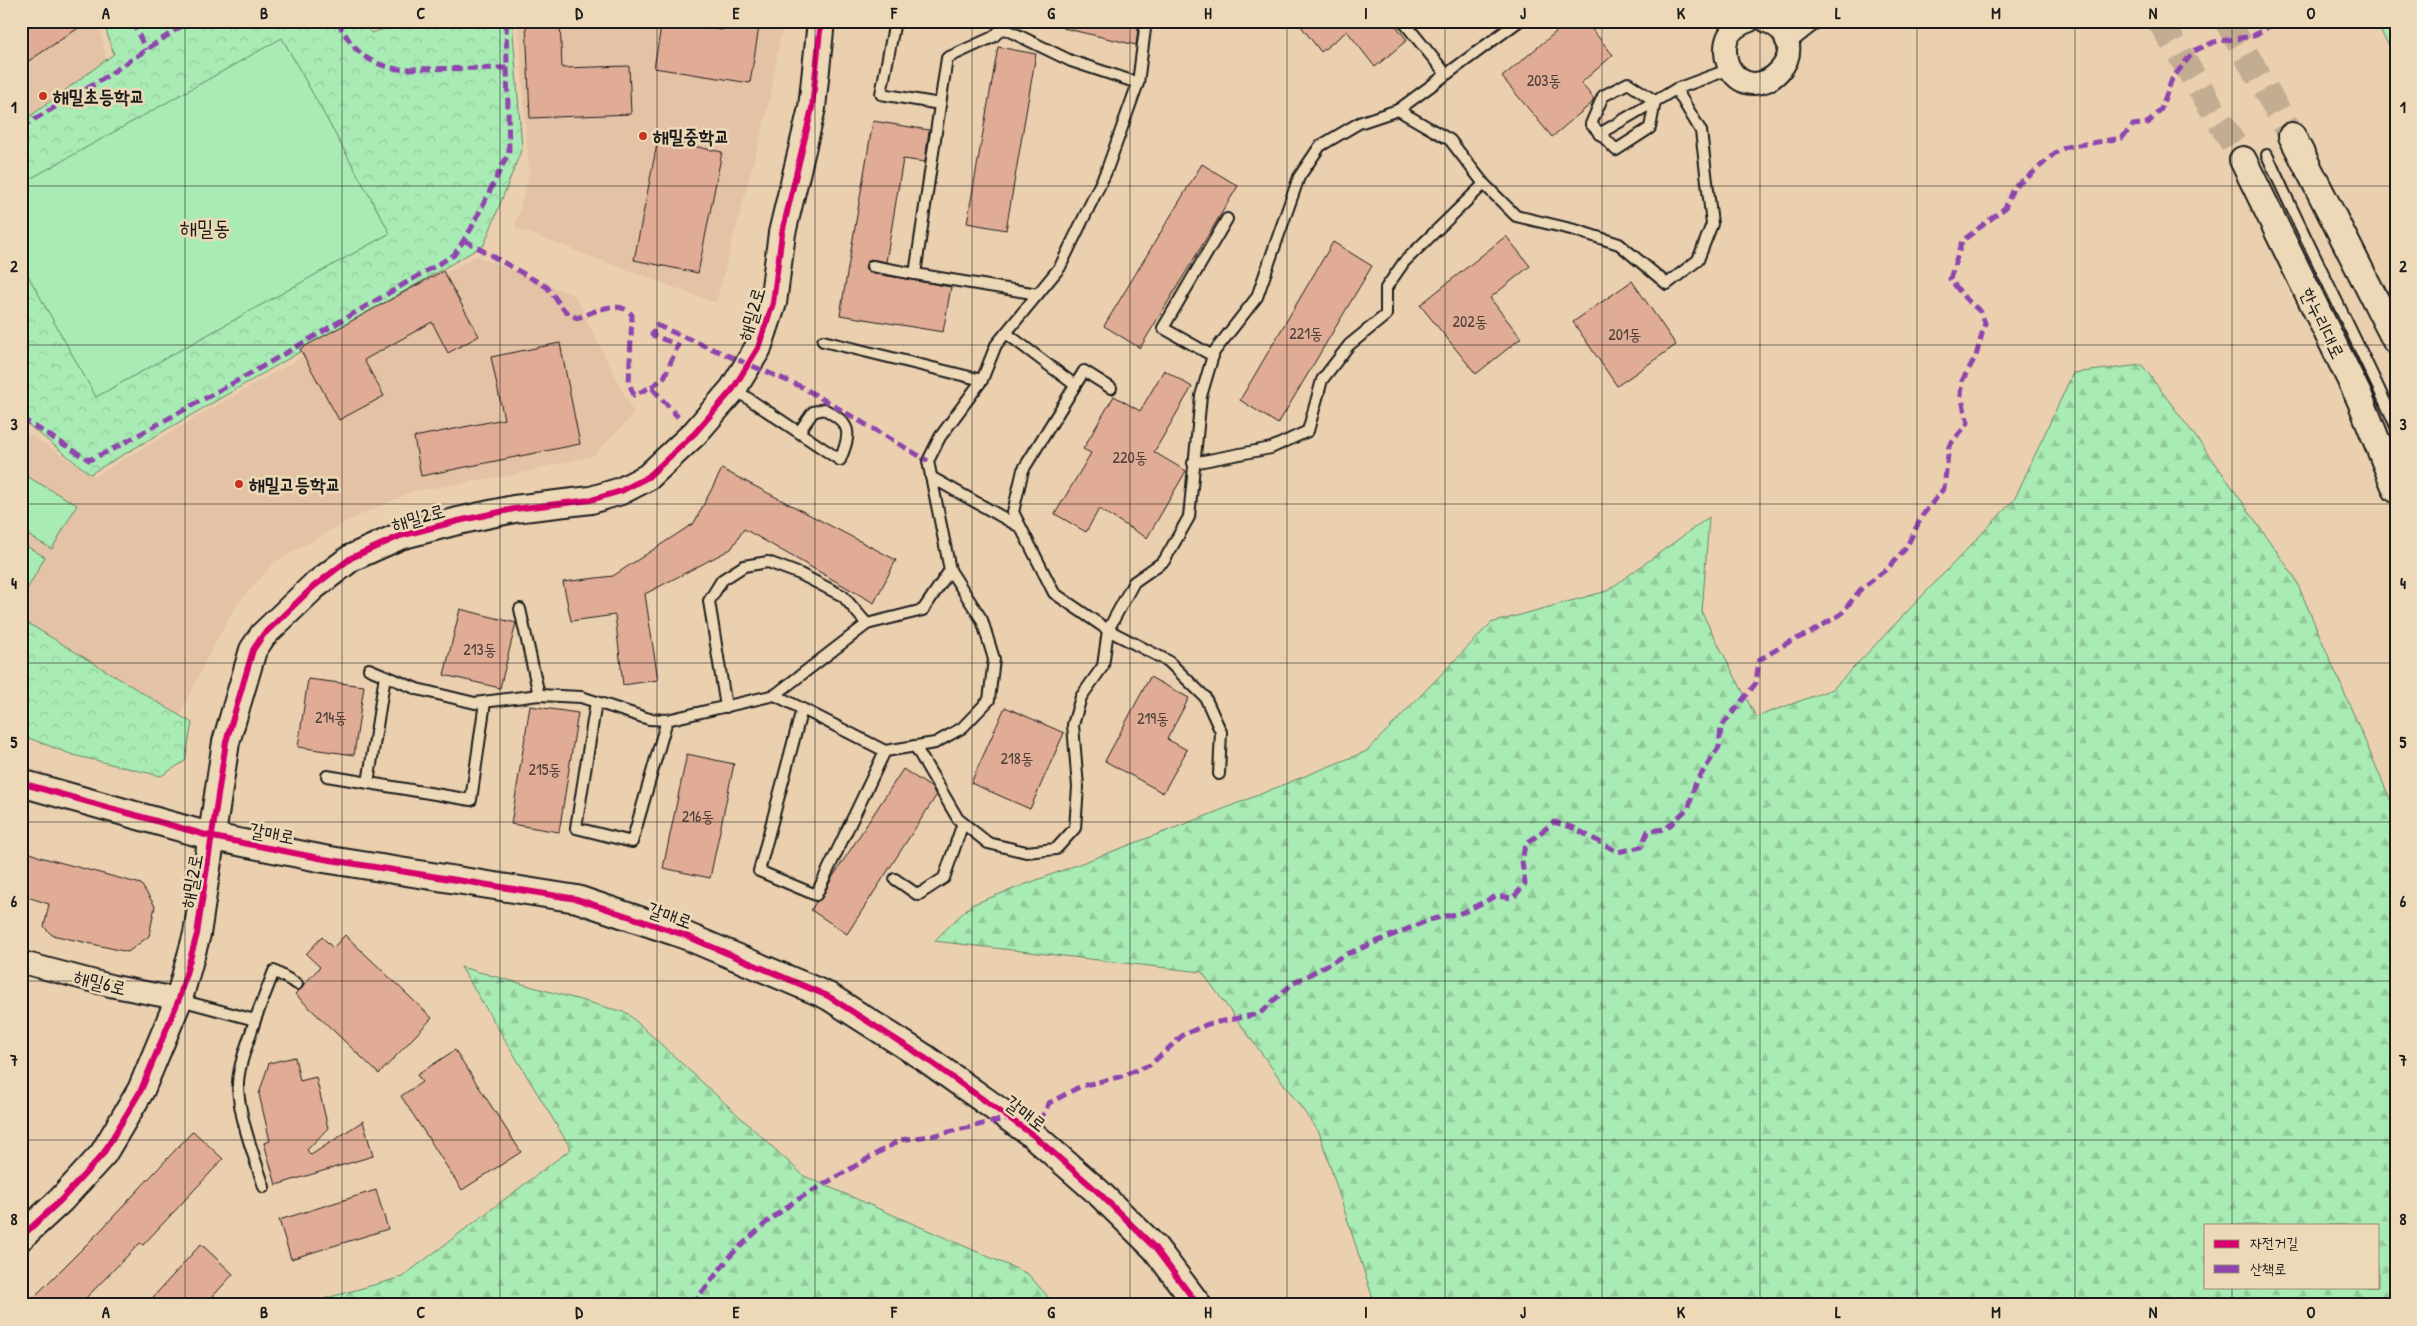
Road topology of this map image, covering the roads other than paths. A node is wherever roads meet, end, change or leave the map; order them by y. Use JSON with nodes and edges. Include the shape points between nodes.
{"nodes":[{"id":1,"x":821,"y":21,"type":"edge"},
{"id":2,"x":895,"y":21,"type":"edge"},
{"id":3,"x":1146,"y":21,"type":"edge"},
{"id":4,"x":1404,"y":21,"type":"edge"},
{"id":5,"x":1519,"y":21,"type":"edge"},
{"id":6,"x":1766,"y":21,"type":"edge"},
{"id":7,"x":1810,"y":21,"type":"edge"},
{"id":8,"x":1744,"y":22,"type":"edge"},
{"id":9,"x":1006,"y":24,"type":"edge"},
{"id":10,"x":1786,"y":40,"type":"junction"},
{"id":11,"x":1730,"y":69,"type":"junction"},
{"id":12,"x":1446,"y":74,"type":"junction"},
{"id":13,"x":1138,"y":83,"type":"junction"},
{"id":14,"x":1676,"y":89,"type":"junction"},
{"id":15,"x":1655,"y":101,"type":"junction"},
{"id":16,"x":940,"y":104,"type":"junction"},
{"id":17,"x":1398,"y":110,"type":"junction"},
{"id":18,"x":1600,"y":134,"type":"junction"},
{"id":19,"x":2292,"y":136,"type":"tunnel mouth"},
{"id":20,"x":2255,"y":157,"type":"joint"},
{"id":21,"x":1484,"y":184,"type":"junction"},
{"id":22,"x":1228,"y":219,"type":"dead end"},
{"id":23,"x":872,"y":266,"type":"dead end"},
{"id":24,"x":915,"y":274,"type":"junction"},
{"id":25,"x":1038,"y":294,"type":"junction"},
{"id":26,"x":1006,"y":333,"type":"junction"},
{"id":27,"x":822,"y":341,"type":"dead end"},
{"id":28,"x":2396,"y":341,"type":"edge"},
{"id":29,"x":1212,"y":356,"type":"junction"},
{"id":30,"x":982,"y":380,"type":"junction"},
{"id":31,"x":1075,"y":385,"type":"junction"},
{"id":32,"x":1111,"y":388,"type":"dead end"},
{"id":33,"x":733,"y":389,"type":"junction"},
{"id":34,"x":2396,"y":426,"type":"edge"},
{"id":35,"x":799,"y":432,"type":"junction"},
{"id":36,"x":1193,"y":463,"type":"junction"},
{"id":37,"x":932,"y":478,"type":"junction"},
{"id":38,"x":2396,"y":489,"type":"edge"},
{"id":39,"x":1020,"y":527,"type":"junction"},
{"id":40,"x":950,"y":570,"type":"junction"},
{"id":41,"x":520,"y":609,"type":"dead end"},
{"id":42,"x":867,"y":624,"type":"junction"},
{"id":43,"x":1108,"y":630,"type":"junction"},
{"id":44,"x":369,"y":668,"type":"dead end"},
{"id":45,"x":385,"y":676,"type":"junction"},
{"id":46,"x":539,"y":695,"type":"junction"},
{"id":47,"x":775,"y":695,"type":"junction"},
{"id":48,"x":485,"y":702,"type":"junction"},
{"id":49,"x":596,"y":702,"type":"junction"},
{"id":50,"x":726,"y":707,"type":"junction"},
{"id":51,"x":802,"y":709,"type":"junction"},
{"id":52,"x":666,"y":720,"type":"junction"},
{"id":53,"x":915,"y":746,"type":"junction"},
{"id":54,"x":885,"y":751,"type":"junction"},
{"id":55,"x":1219,"y":774,"type":"dead end"},
{"id":56,"x":327,"y":776,"type":"dead end"},
{"id":57,"x":21,"y":782,"type":"edge"},
{"id":58,"x":368,"y":783,"type":"junction"},
{"id":59,"x":963,"y":823,"type":"junction"},
{"id":60,"x":213,"y":837,"type":"junction"},
{"id":61,"x":895,"y":879,"type":"dead end"},
{"id":62,"x":21,"y":962,"type":"edge"},
{"id":63,"x":297,"y":984,"type":"dead end"},
{"id":64,"x":179,"y":1000,"type":"junction"},
{"id":65,"x":255,"y":1020,"type":"junction"},
{"id":66,"x":264,"y":1187,"type":"dead end"},
{"id":67,"x":21,"y":1237,"type":"edge"},
{"id":68,"x":1198,"y":1305,"type":"edge"}],
"edges":[{"from":1,"to":33,"type":"street","name":"해밀2로","via":[[812,108],[782,233],[773,302],[758,348]]},
{"from":2,"to":16,"type":"lane","via":[[881,94]]},
{"from":3,"to":13,"type":"lane"},
{"from":4,"to":12,"type":"lane"},
{"from":5,"to":12,"type":"lane"},
{"from":6,"to":10,"type":"street","via":[[1781,31]]},
{"from":7,"to":10,"type":"street"},
{"from":8,"to":11,"type":"street","via":[[1728,38],[1726,59]]},
{"from":9,"to":13,"type":"lane","via":[[1071,61]]},
{"from":9,"to":16,"type":"lane","via":[[993,37],[947,58]]},
{"from":10,"to":11,"type":"street","via":[[1787,61],[1775,77],[1756,83],[1746,81]]},
{"from":11,"to":14,"type":"lane"},
{"from":12,"to":17,"type":"lane"},
{"from":13,"to":25,"type":"lane","via":[[1106,172],[1060,267]]},
{"from":14,"to":15,"type":"lane"},
{"from":14,"to":21,"type":"lane","via":[[1700,131],[1712,224],[1698,260],[1667,284],[1619,244],[1516,216]]},
{"from":15,"to":18,"type":"lane"},
{"from":15,"to":18,"type":"lane","via":[[1650,128],[1616,150]]},
{"from":15,"to":18,"type":"lane","via":[[1628,82],[1603,96],[1591,124]]},
{"from":16,"to":24,"type":"lane"},
{"from":17,"to":21,"type":"lane","via":[[1450,140]]},
{"from":17,"to":29,"type":"lane","via":[[1358,123],[1320,146],[1299,177],[1257,297]]},
{"from":19,"to":28,"type":"street"},
{"from":20,"to":34,"type":"lane","via":[[2300,228]]},
{"from":20,"to":38,"type":"street","name":"한누리대로"},
{"from":21,"to":36,"type":"lane","via":[[1400,269],[1386,288],[1386,315],[1349,345],[1322,380],[1308,431],[1271,448]]},
{"from":22,"to":29,"type":"lane","via":[[1163,328]]},
{"from":23,"to":24,"type":"lane"},
{"from":24,"to":25,"type":"lane"},
{"from":25,"to":26,"type":"lane"},
{"from":26,"to":30,"type":"lane","via":[[996,345]]},
{"from":26,"to":31,"type":"lane"},
{"from":27,"to":30,"type":"lane"},
{"from":29,"to":36,"type":"lane","via":[[1201,396]]},
{"from":30,"to":37,"type":"lane","via":[[940,437],[928,461]]},
{"from":31,"to":32,"type":"lane","via":[[1084,371]]},
{"from":31,"to":39,"type":"lane","via":[[1023,470],[1013,512]]},
{"from":33,"to":35,"type":"lane"},
{"from":33,"to":60,"type":"street","name":"해밀2로","via":[[695,432],[648,477],[622,491],[591,500],[514,509],[400,536],[351,558],[313,587],[263,635],[252,650],[226,742]]},
{"from":35,"to":35,"type":"lane","via":[[840,460],[848,442],[848,428],[841,419],[824,409],[813,412]]},
{"from":36,"to":43,"type":"lane","via":[[1189,517],[1164,561],[1134,582]]},
{"from":37,"to":39,"type":"lane"},
{"from":37,"to":40,"type":"lane"},
{"from":39,"to":43,"type":"lane","via":[[1054,593]]},
{"from":40,"to":42,"type":"lane","via":[[923,610]]},
{"from":40,"to":53,"type":"lane","via":[[982,620],[994,659],[989,700],[962,728],[935,744]]},
{"from":41,"to":46,"type":"lane"},
{"from":42,"to":47,"type":"lane"},
{"from":42,"to":50,"type":"lane","via":[[843,596],[800,574],[768,562],[744,566],[722,580],[709,601]]},
{"from":43,"to":55,"type":"lane","via":[[1168,661],[1205,697],[1220,732]]},
{"from":43,"to":59,"type":"lane","via":[[1103,666],[1081,697],[1073,725],[1078,787],[1075,828],[1056,849],[1026,852],[988,843]]},
{"from":44,"to":45,"type":"lane"},
{"from":45,"to":48,"type":"lane","via":[[417,689],[475,703]]},
{"from":45,"to":58,"type":"lane"},
{"from":46,"to":48,"type":"lane"},
{"from":46,"to":49,"type":"lane","via":[[581,697]]},
{"from":47,"to":50,"type":"lane"},
{"from":47,"to":51,"type":"lane"},
{"from":48,"to":58,"type":"lane","via":[[471,800]]},
{"from":49,"to":52,"type":"lane","via":[[648,719]]},
{"from":49,"to":52,"type":"lane","via":[[576,828],[632,842]]},
{"from":50,"to":52,"type":"lane"},
{"from":51,"to":54,"type":"lane"},
{"from":51,"to":54,"type":"lane","via":[[759,870],[816,895]]},
{"from":53,"to":54,"type":"lane"},
{"from":53,"to":59,"type":"lane"},
{"from":56,"to":58,"type":"lane"},
{"from":57,"to":60,"type":"street","name":"갈매로"},
{"from":59,"to":61,"type":"lane","via":[[944,878],[918,895]]},
{"from":60,"to":64,"type":"street","name":"해밀2로","via":[[197,934]]},
{"from":60,"to":68,"type":"street","name":"갈매로","via":[[324,859],[577,899],[684,935],[828,996],[925,1058],[1032,1135],[1098,1192],[1155,1248]]},
{"from":62,"to":64,"type":"street","name":"해밀6로"},
{"from":63,"to":65,"type":"lane","via":[[274,971]]},
{"from":64,"to":65,"type":"lane"},
{"from":64,"to":67,"type":"street","name":"해밀2로","via":[[142,1090],[103,1154]]},
{"from":65,"to":66,"type":"lane","via":[[238,1087]]}]}
